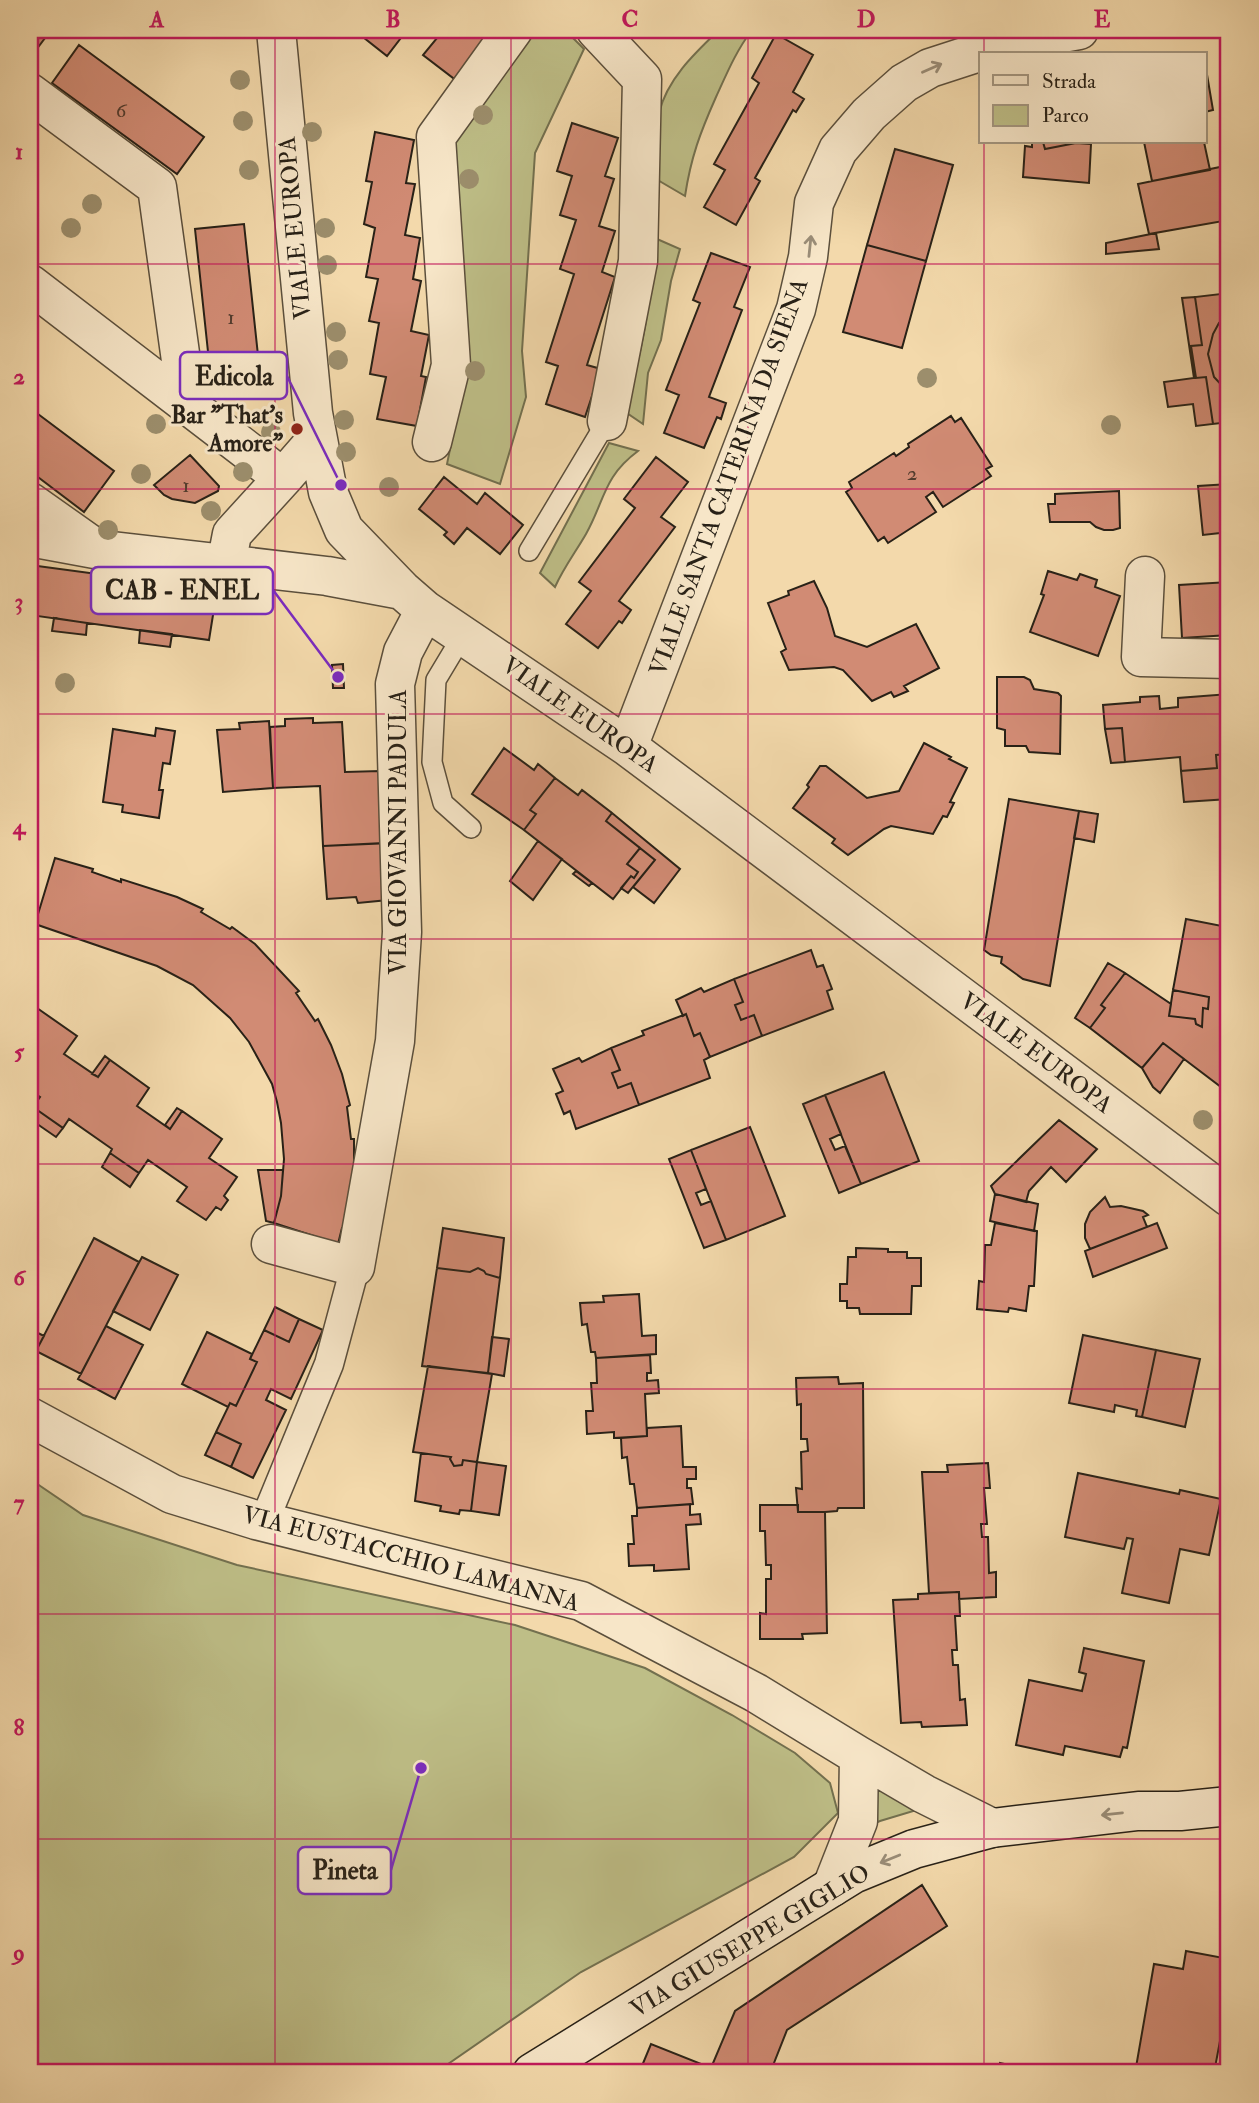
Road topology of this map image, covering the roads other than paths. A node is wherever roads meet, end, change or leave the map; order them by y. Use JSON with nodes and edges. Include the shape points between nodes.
{"nodes":[{"id":1,"x":275,"y":30,"type":"edge"},
{"id":2,"x":513,"y":30,"type":"edge"},
{"id":3,"x":596,"y":30,"type":"edge"},
{"id":4,"x":1079,"y":30,"type":"edge"},
{"id":5,"x":979,"y":52,"type":"edge"},
{"id":6,"x":979,"y":52,"type":"edge"},
{"id":7,"x":30,"y":93,"type":"edge"},
{"id":8,"x":30,"y":284,"type":"edge"},
{"id":9,"x":187,"y":404,"type":"junction"},
{"id":10,"x":607,"y":421,"type":"joint"},
{"id":11,"x":317,"y":439,"type":"junction"},
{"id":12,"x":432,"y":442,"type":"dead end"},
{"id":13,"x":283,"y":478,"type":"junction"},
{"id":14,"x":30,"y":502,"type":"edge"},
{"id":15,"x":30,"y":537,"type":"edge"},
{"id":16,"x":95,"y":549,"type":"junction"},
{"id":17,"x":529,"y":551,"type":"dead end"},
{"id":18,"x":226,"y":565,"type":"junction"},
{"id":19,"x":1145,"y":576,"type":"dead end"},
{"id":20,"x":414,"y":600,"type":"junction"},
{"id":21,"x":463,"y":635,"type":"junction"},
{"id":22,"x":1229,"y":659,"type":"edge"},
{"id":23,"x":628,"y":747,"type":"junction"},
{"id":24,"x":471,"y":828,"type":"dead end"},
{"id":25,"x":1229,"y":1197,"type":"edge"},
{"id":26,"x":271,"y":1244,"type":"dead end"},
{"id":27,"x":355,"y":1267,"type":"junction"},
{"id":28,"x":30,"y":1417,"type":"edge"},
{"id":29,"x":264,"y":1522,"type":"junction"},
{"id":30,"x":859,"y":1756,"type":"junction"},
{"id":31,"x":1229,"y":1806,"type":"edge"},
{"id":32,"x":1180,"y":1811,"type":"junction"},
{"id":33,"x":1229,"y":1827,"type":"edge"},
{"id":34,"x":992,"y":1828,"type":"junction"},
{"id":35,"x":832,"y":1887,"type":"junction"},
{"id":36,"x":609,"y":2025,"type":"junction"},
{"id":37,"x":532,"y":2073,"type":"edge"},
{"id":38,"x":584,"y":2073,"type":"edge"}],
"edges":[{"from":1,"to":11,"type":"street","name":"VIALE EUROPA"},
{"from":2,"to":12,"type":"street","via":[[436,136],[451,365]]},
{"from":3,"to":10,"type":"street","via":[[642,79],[638,261]]},
{"from":6,"to":4,"type":"street","name":"VIALE SANTA CATERINA DA SIENA","one_way":true},
{"from":23,"to":5,"type":"street","name":"VIALE SANTA CATERINA DA SIENA","one_way":true,"via":[[796,309],[814,203],[838,150],[904,83],[930,68]]},
{"from":7,"to":9,"type":"street","via":[[157,187]]},
{"from":8,"to":9,"type":"street"},
{"from":9,"to":13,"type":"street"},
{"from":10,"to":17,"type":"lane"},
{"from":11,"to":13,"type":"street"},
{"from":11,"to":20,"type":"street","name":"VIALE EUROPA","via":[[328,492],[344,530]]},
{"from":13,"to":18,"type":"street","via":[[232,534]]},
{"from":14,"to":16,"type":"street"},
{"from":15,"to":16,"type":"street"},
{"from":16,"to":18,"type":"street"},
{"from":18,"to":20,"type":"street","via":[[327,576]]},
{"from":19,"to":22,"type":"street","via":[[1140,657]]},
{"from":20,"to":21,"type":"street","name":"VIALE EUROPA"},
{"from":20,"to":27,"type":"street","name":"VIA GIOVANNI PADULA","via":[[395,684],[402,932],[395,1041]]},
{"from":21,"to":23,"type":"street","name":"VIALE EUROPA"},
{"from":21,"to":24,"type":"lane","via":[[436,680],[432,762],[443,803]]},
{"from":23,"to":25,"type":"street","name":"VIALE EUROPA"},
{"from":26,"to":27,"type":"street"},
{"from":27,"to":29,"type":"street","name":"VIA GIOVANNI PADULA","via":[[329,1364]]},
{"from":28,"to":29,"type":"street","name":"VIA EUSTACCHIO LAMANNA","via":[[172,1494]]},
{"from":29,"to":30,"type":"street","name":"VIA EUSTACCHIO LAMANNA","via":[[581,1601],[756,1693]]},
{"from":30,"to":34,"type":"street","name":"VIA EUSTACCHIO LAMANNA"},
{"from":30,"to":35,"type":"street","via":[[858,1821]]},
{"from":31,"to":32,"type":"street"},
{"from":32,"to":33,"type":"street"},
{"from":32,"to":34,"type":"street","name":"VIA GIUSEPPE GIGLIO","one_way":true,"via":[[1138,1811]]},
{"from":34,"to":35,"type":"street","name":"VIA GIUSEPPE GIGLIO","one_way":true,"via":[[914,1849]]},
{"from":35,"to":36,"type":"street","name":"VIA GIUSEPPE GIGLIO"},
{"from":36,"to":37,"type":"street","name":"VIA GIUSEPPE GIGLIO"},
{"from":36,"to":38,"type":"street","name":"VIA GIUSEPPE GIGLIO"}]}
